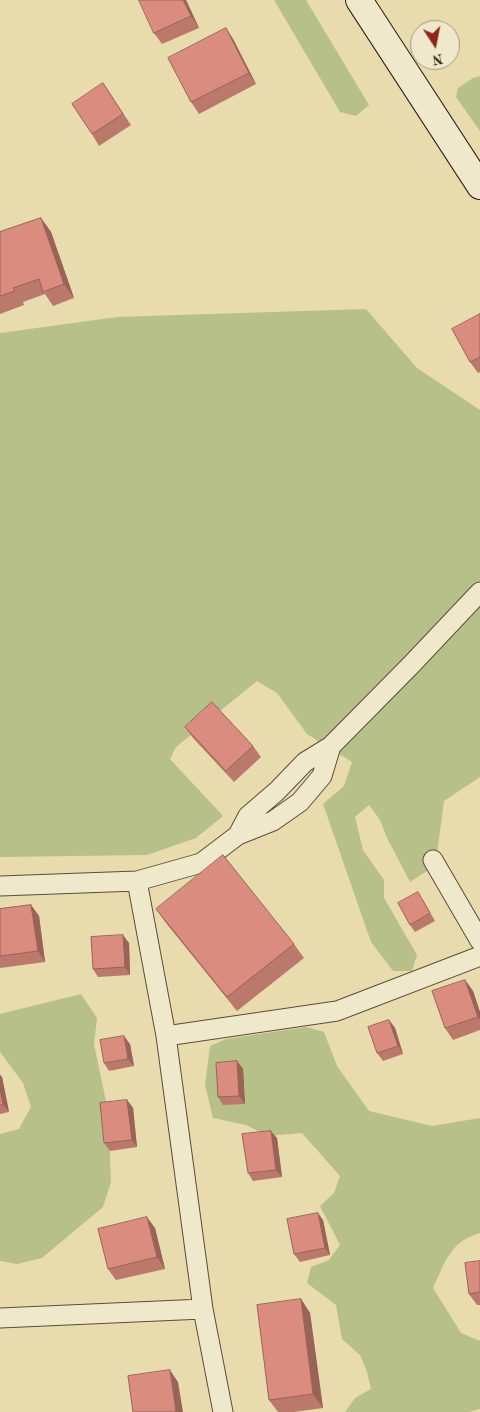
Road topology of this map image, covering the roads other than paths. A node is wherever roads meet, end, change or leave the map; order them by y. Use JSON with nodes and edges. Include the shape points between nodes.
{"nodes":[{"id":1,"x":359,"y":0,"type":"edge"},
{"id":2,"x":480,"y":186,"type":"edge"},
{"id":3,"x":480,"y":592,"type":"edge"},
{"id":4,"x":432,"y":860,"type":"dead end"},
{"id":5,"x":137,"y":881,"type":"junction"},
{"id":6,"x":0,"y":886,"type":"edge"},
{"id":7,"x":480,"y":941,"type":"edge"},
{"id":8,"x":480,"y":956,"type":"edge"},
{"id":9,"x":166,"y":1036,"type":"junction"},
{"id":10,"x":203,"y":1309,"type":"junction"},
{"id":11,"x":0,"y":1318,"type":"edge"},
{"id":12,"x":222,"y":1412,"type":"edge"}],
"edges":[{"from":1,"to":2,"type":"main road"},
{"from":3,"to":5,"type":"street","via":[[330,746],[322,776],[300,802],[273,821],[238,835],[201,863]]},
{"from":4,"to":7,"type":"street"},
{"from":5,"to":6,"type":"street"},
{"from":5,"to":9,"type":"street"},
{"from":8,"to":9,"type":"street","via":[[336,1011]]},
{"from":9,"to":10,"type":"street"},
{"from":10,"to":11,"type":"street"},
{"from":10,"to":12,"type":"street"}]}
